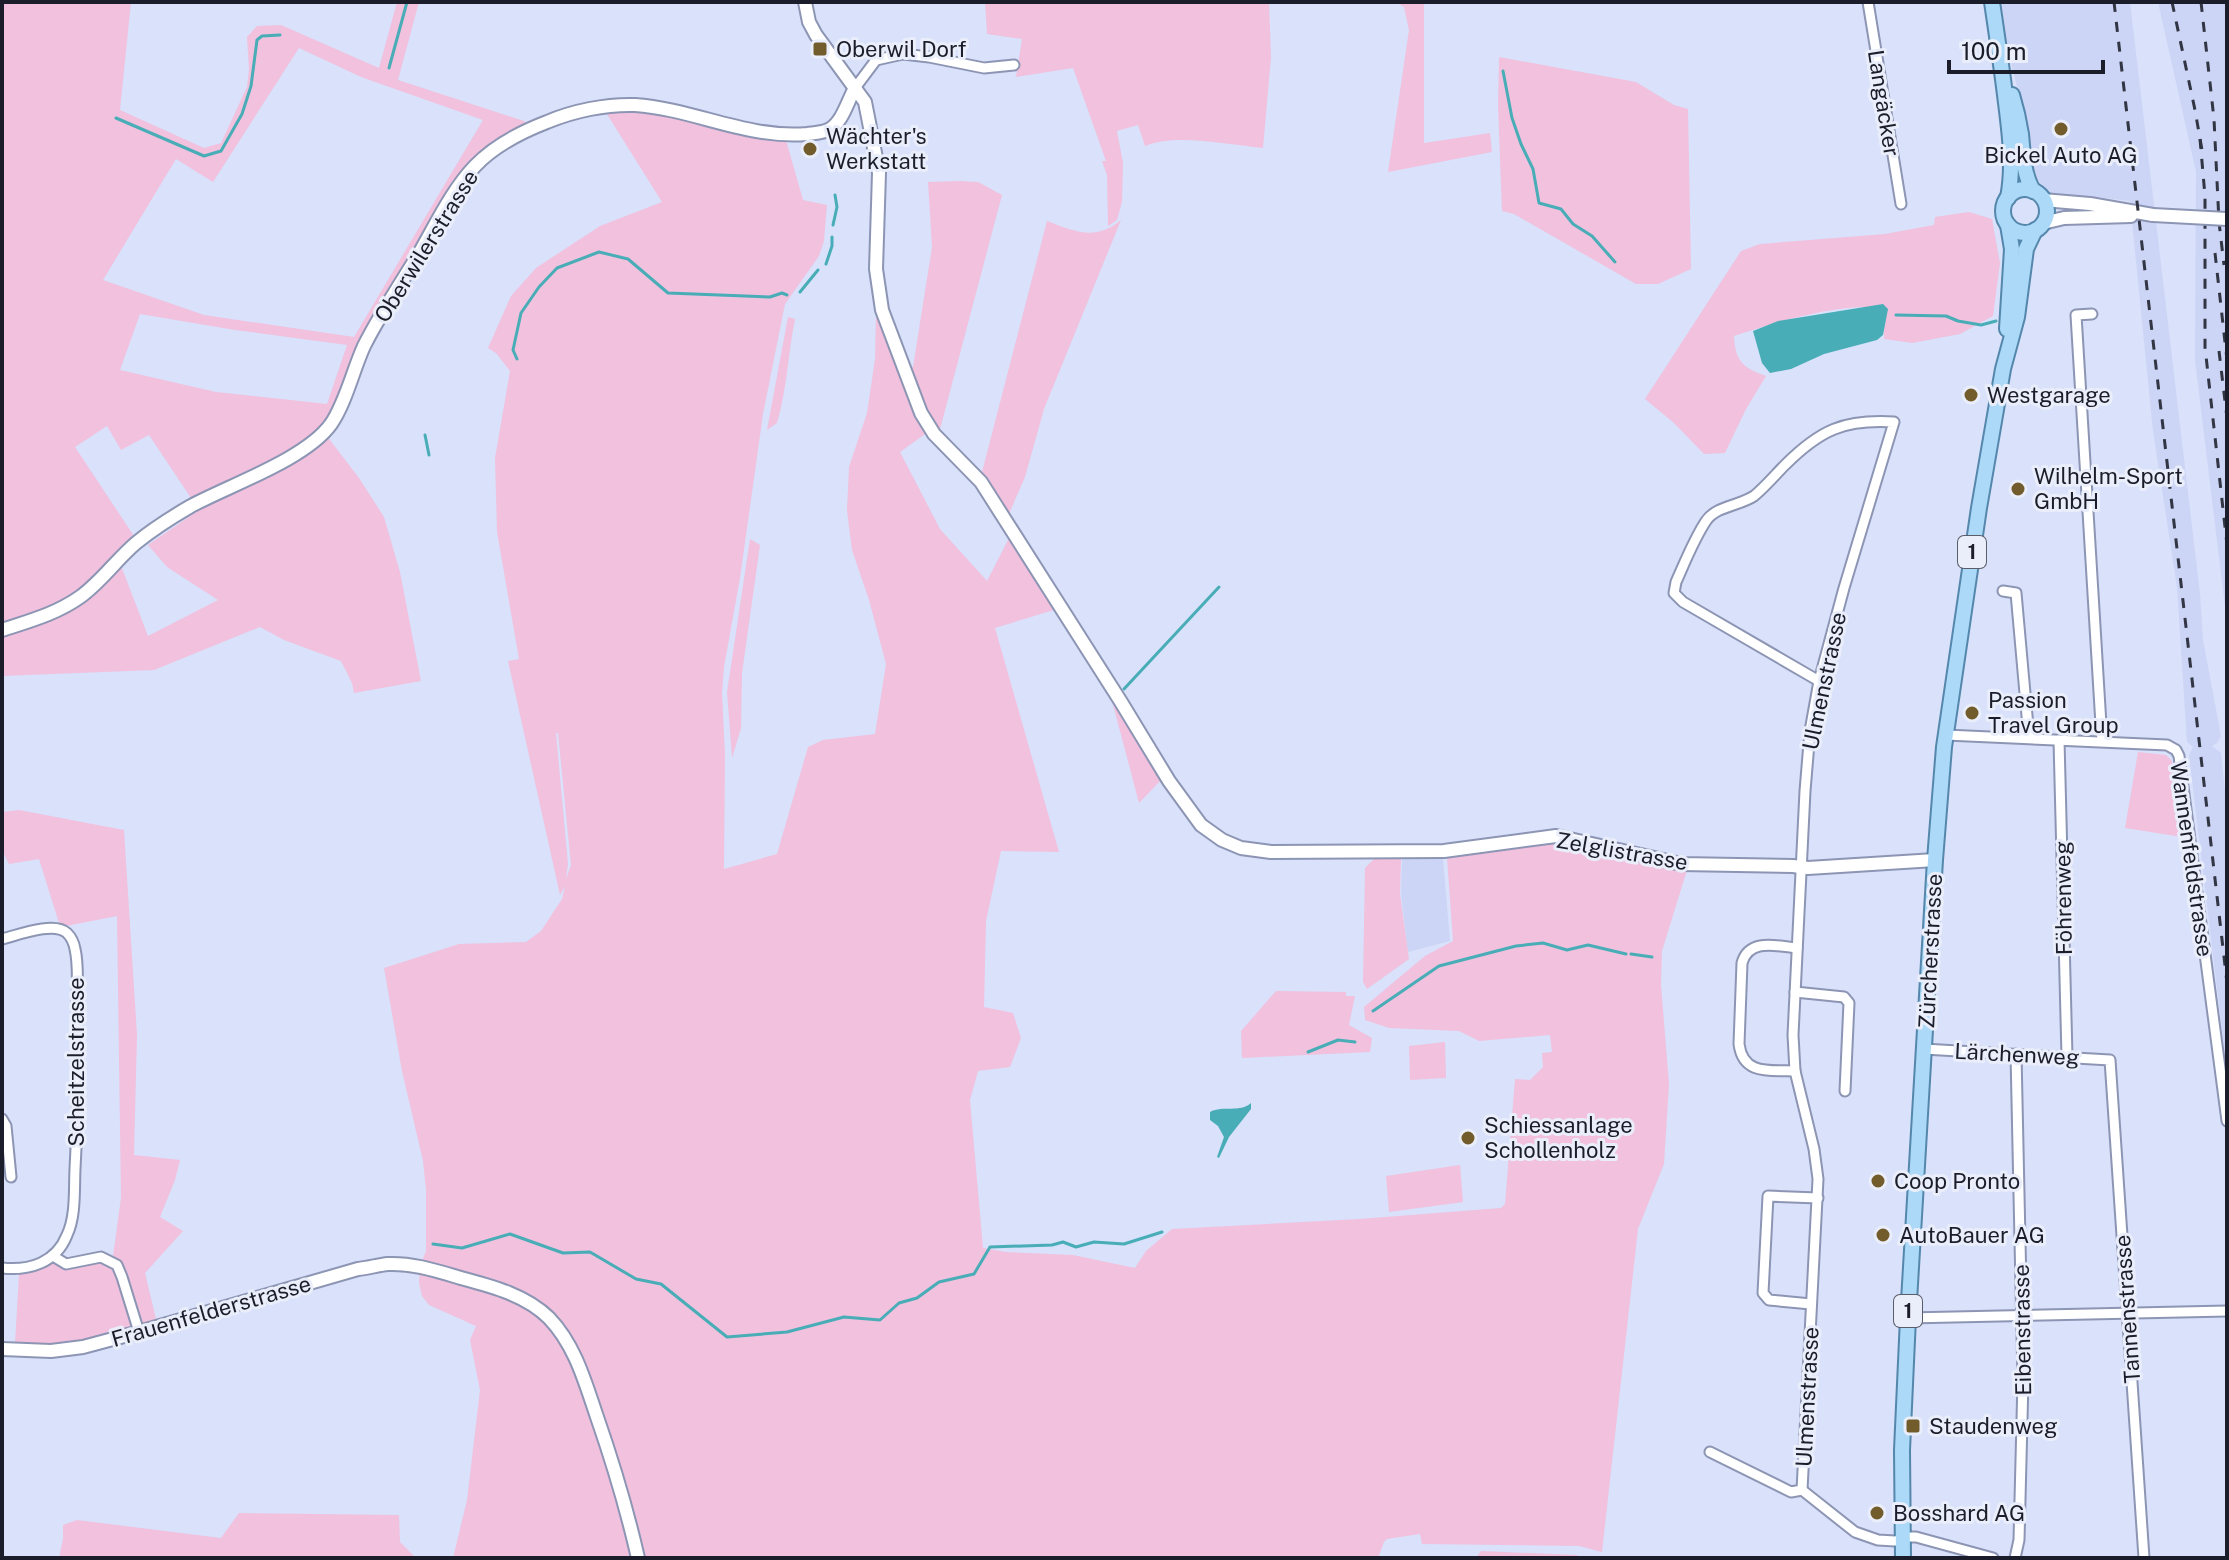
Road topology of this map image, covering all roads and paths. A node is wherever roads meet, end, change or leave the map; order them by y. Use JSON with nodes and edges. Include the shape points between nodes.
{"nodes":[{"id":1,"x":805,"y":2,"type":"edge"},
{"id":2,"x":1868,"y":2,"type":"edge"},
{"id":3,"x":1992,"y":2,"type":"edge"},
{"id":4,"x":1014,"y":65,"type":"dead end"},
{"id":5,"x":855,"y":88,"type":"junction"},
{"id":6,"x":2010,"y":102,"type":"junction"},
{"id":7,"x":2038,"y":195,"type":"junction"},
{"id":8,"x":2008,"y":198,"type":"junction"},
{"id":9,"x":1901,"y":204,"type":"dead end"},
{"id":10,"x":2153,"y":215,"type":"junction"},
{"id":11,"x":2227,"y":219,"type":"edge"},
{"id":12,"x":2008,"y":225,"type":"junction"},
{"id":13,"x":2039,"y":227,"type":"junction"},
{"id":14,"x":2092,"y":314,"type":"dead end"},
{"id":15,"x":2007,"y":350,"type":"junction"},
{"id":16,"x":2003,"y":591,"type":"dead end"},
{"id":17,"x":2,"y":630,"type":"edge"},
{"id":18,"x":1819,"y":681,"type":"junction"},
{"id":19,"x":1946,"y":735,"type":"junction"},
{"id":20,"x":2029,"y":738,"type":"junction"},
{"id":21,"x":2059,"y":740,"type":"junction"},
{"id":22,"x":2102,"y":741,"type":"junction"},
{"id":23,"x":1935,"y":860,"type":"junction"},
{"id":24,"x":1802,"y":867,"type":"junction"},
{"id":25,"x":2,"y":939,"type":"edge"},
{"id":26,"x":1797,"y":948,"type":"junction"},
{"id":27,"x":1795,"y":992,"type":"junction"},
{"id":28,"x":1924,"y":1049,"type":"junction"},
{"id":29,"x":2016,"y":1054,"type":"junction"},
{"id":30,"x":2067,"y":1057,"type":"junction"},
{"id":31,"x":2110,"y":1060,"type":"joint"},
{"id":32,"x":1795,"y":1071,"type":"junction"},
{"id":33,"x":1845,"y":1091,"type":"dead end"},
{"id":34,"x":2,"y":1119,"type":"edge"},
{"id":35,"x":2227,"y":1121,"type":"edge"},
{"id":36,"x":11,"y":1177,"type":"dead end"},
{"id":37,"x":1818,"y":1198,"type":"junction"},
{"id":38,"x":53,"y":1256,"type":"junction"},
{"id":39,"x":2,"y":1268,"type":"edge"},
{"id":40,"x":1811,"y":1304,"type":"junction"},
{"id":41,"x":2227,"y":1311,"type":"edge"},
{"id":42,"x":2127,"y":1312,"type":"junction"},
{"id":43,"x":2022,"y":1315,"type":"junction"},
{"id":44,"x":1908,"y":1318,"type":"junction"},
{"id":45,"x":139,"y":1332,"type":"junction"},
{"id":46,"x":2,"y":1349,"type":"edge"},
{"id":47,"x":1710,"y":1452,"type":"dead end"},
{"id":48,"x":1802,"y":1490,"type":"junction"},
{"id":49,"x":1902,"y":1539,"type":"junction"},
{"id":50,"x":638,"y":1558,"type":"edge"},
{"id":51,"x":1903,"y":1558,"type":"edge"},
{"id":52,"x":1993,"y":1558,"type":"edge"},
{"id":53,"x":2015,"y":1558,"type":"edge"},
{"id":54,"x":2144,"y":1558,"type":"edge"}],
"edges":[{"from":1,"to":5,"type":"street","name":"Zelglistrasse","via":[[816,35]]},
{"from":2,"to":9,"type":"street","name":"Langäcker"},
{"from":3,"to":6,"type":"main road"},
{"from":4,"to":5,"type":"street","name":"Oberwilerstrasse","via":[[984,68],[903,54],[876,60]]},
{"from":5,"to":17,"type":"street","name":"Oberwilerstrasse","via":[[837,123],[825,131],[765,133],[619,105],[561,116],[497,148],[475,166],[450,201],[372,331],[329,427],[281,462],[164,522],[72,603]]},
{"from":5,"to":24,"type":"street","name":"Zelglistrasse","via":[[865,102],[879,173],[876,269],[882,310],[921,413],[981,482],[1201,825],[1241,848],[1271,852],[1444,851],[1556,836],[1681,864]]},
{"from":6,"to":7,"type":"main road","via":[[2027,180]]},
{"from":6,"to":8,"type":"main road"},
{"from":7,"to":8,"type":"main road","via":[[2020,190]]},
{"from":7,"to":10,"type":"street"},
{"from":7,"to":13,"type":"main road","via":[[2046,211]]},
{"from":8,"to":12,"type":"main road","via":[[2003,214]]},
{"from":10,"to":11,"type":"street","bridge":true},
{"from":10,"to":13,"type":"street","via":[[2064,218]]},
{"from":12,"to":13,"type":"main road","via":[[2018,232]]},
{"from":12,"to":15,"type":"main road","name":"Zürcherstrasse","number":"1","via":[[2012,249]]},
{"from":13,"to":15,"type":"main road","name":"Zürcherstrasse","number":"1","via":[[2026,249]]},
{"from":14,"to":22,"type":"street","via":[[2076,315]]},
{"from":15,"to":19,"type":"main road","name":"Zürcherstrasse","number":"1"},
{"from":16,"to":20,"type":"street","via":[[2016,593]]},
{"from":18,"to":18,"type":"street","name":"Ulmenstrasse","via":[[1683,602],[1674,593],[1676,582],[1707,518],[1754,495],[1817,437],[1844,424],[1894,422]]},
{"from":18,"to":24,"type":"street","name":"Ulmenstrasse","via":[[1810,731]]},
{"from":19,"to":20,"type":"street"},
{"from":19,"to":23,"type":"main road","name":"Zürcherstrasse","number":"1"},
{"from":20,"to":21,"type":"street"},
{"from":21,"to":22,"type":"street"},
{"from":21,"to":30,"type":"street","name":"Föhrenweg"},
{"from":22,"to":35,"type":"street","name":"Wannenfeldstrasse","via":[[2167,745],[2179,756]]},
{"from":23,"to":24,"type":"street","name":"Zelglistrasse"},
{"from":23,"to":28,"type":"main road","name":"Zürcherstrasse","number":"1"},
{"from":24,"to":26,"type":"street","name":"Ulmenstrasse"},
{"from":25,"to":38,"type":"street","name":"Scheitzelstrasse","via":[[61,929],[69,934],[76,953],[74,1193],[67,1236]]},
{"from":26,"to":27,"type":"street","name":"Ulmenstrasse"},
{"from":26,"to":32,"type":"street","via":[[1762,945],[1744,956],[1739,1044],[1744,1061],[1755,1069]]},
{"from":27,"to":32,"type":"street","name":"Ulmenstrasse"},
{"from":27,"to":33,"type":"street","via":[[1844,997],[1849,1003]]},
{"from":28,"to":29,"type":"street","name":"Lärchenweg"},
{"from":28,"to":44,"type":"main road","name":"Zürcherstrasse","number":"1"},
{"from":29,"to":30,"type":"street","name":"Lärchenweg"},
{"from":29,"to":43,"type":"street","name":"Eibenstrasse"},
{"from":30,"to":31,"type":"street","name":"Lärchenweg"},
{"from":31,"to":42,"type":"street","name":"Tannenstrasse"},
{"from":32,"to":37,"type":"street","name":"Ulmenstrasse","via":[[1814,1149]]},
{"from":34,"to":36,"type":"street"},
{"from":37,"to":40,"type":"street","name":"Ulmenstrasse"},
{"from":37,"to":40,"type":"street","name":"Ulmenstrasse","via":[[1768,1197],[1763,1293],[1769,1300]]},
{"from":38,"to":39,"type":"street","via":[[19,1270]]},
{"from":38,"to":45,"type":"street","via":[[66,1264],[101,1257],[117,1265]]},
{"from":40,"to":48,"type":"street","name":"Ulmenstrasse"},
{"from":41,"to":42,"type":"street"},
{"from":42,"to":43,"type":"street"},
{"from":42,"to":54,"type":"street","name":"Tannenstrasse"},
{"from":43,"to":44,"type":"street"},
{"from":43,"to":53,"type":"street","name":"Eibenstrasse"},
{"from":44,"to":49,"type":"main road","name":"Zürcherstrasse","number":"1"},
{"from":45,"to":46,"type":"street","name":"Frauenfelderstrasse","via":[[51,1351]]},
{"from":45,"to":50,"type":"street","name":"Frauenfelderstrasse","via":[[389,1264],[420,1266],[485,1284],[531,1304],[565,1338],[584,1379]]},
{"from":47,"to":48,"type":"street","name":"Ulmenstrasse","via":[[1791,1492]]},
{"from":48,"to":49,"type":"street","name":"Ulmenstrasse","via":[[1855,1532],[1878,1540]]},
{"from":49,"to":51,"type":"main road","name":"Zürcherstrasse","number":"1"},
{"from":49,"to":52,"type":"street","name":"Ulmenstrasse","via":[[1920,1538]]}]}
